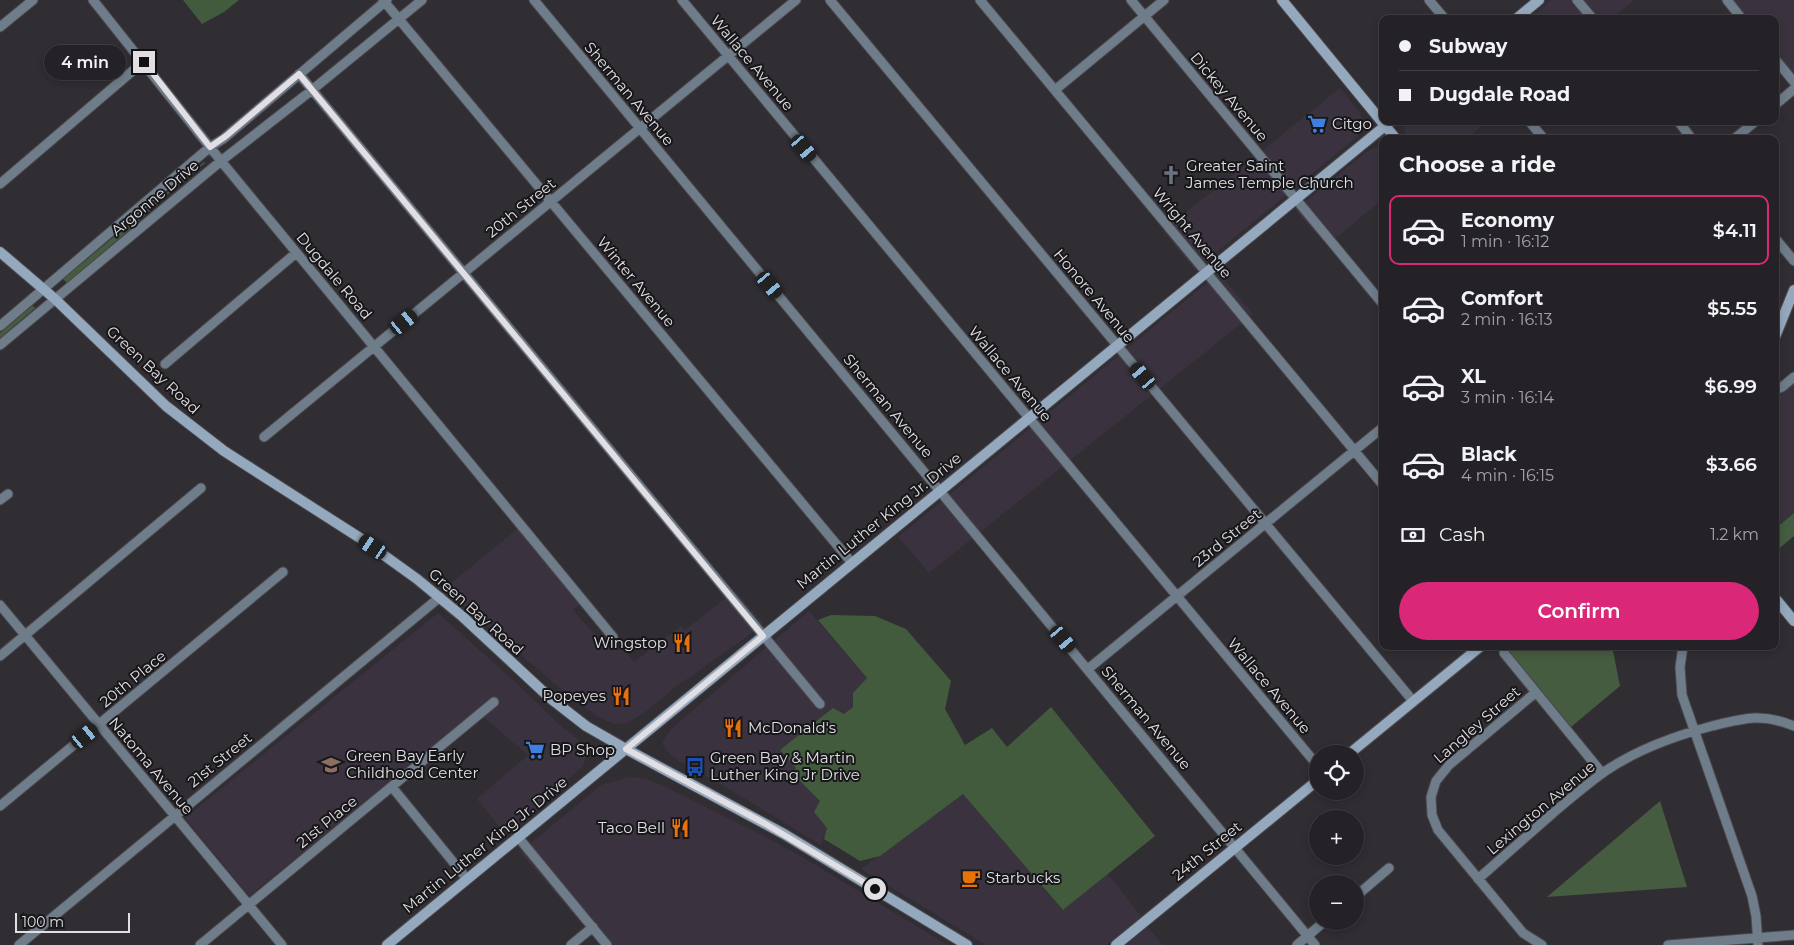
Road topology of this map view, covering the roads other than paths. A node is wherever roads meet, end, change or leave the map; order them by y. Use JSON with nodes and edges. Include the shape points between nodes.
{"nodes":[{"id":1,"x":33,"y":0,"type":"edge"},
{"id":2,"x":93,"y":0,"type":"edge"},
{"id":3,"x":422,"y":0,"type":"edge"},
{"id":4,"x":534,"y":0,"type":"edge"},
{"id":5,"x":682,"y":0,"type":"edge"},
{"id":6,"x":796,"y":0,"type":"edge"},
{"id":7,"x":830,"y":0,"type":"edge"},
{"id":8,"x":980,"y":0,"type":"edge"},
{"id":9,"x":1131,"y":0,"type":"edge"},
{"id":10,"x":1164,"y":0,"type":"edge"},
{"id":11,"x":1282,"y":0,"type":"edge"},
{"id":12,"x":1429,"y":0,"type":"edge"},
{"id":13,"x":1539,"y":0,"type":"edge"},
{"id":14,"x":1577,"y":0,"type":"edge"},
{"id":15,"x":1727,"y":0,"type":"edge"},
{"id":16,"x":385,"y":1,"type":"edge"},
{"id":17,"x":1442,"y":15,"type":"edge"},
{"id":18,"x":1521,"y":15,"type":"edge"},
{"id":19,"x":1590,"y":15,"type":"edge"},
{"id":20,"x":1739,"y":15,"type":"edge"},
{"id":21,"x":1144,"y":16,"type":"junction"},
{"id":22,"x":399,"y":19,"type":"junction"},
{"id":23,"x":0,"y":27,"type":"edge"},
{"id":24,"x":728,"y":56,"type":"junction"},
{"id":25,"x":144,"y":62,"type":"junction"},
{"id":26,"x":1779,"y":63,"type":"edge"},
{"id":27,"x":299,"y":74,"type":"junction"},
{"id":28,"x":1794,"y":82,"type":"edge"},
{"id":29,"x":1794,"y":89,"type":"edge"},
{"id":30,"x":312,"y":90,"type":"junction"},
{"id":31,"x":1055,"y":90,"type":"junction"},
{"id":32,"x":1779,"y":102,"type":"edge"},
{"id":33,"x":1379,"y":112,"type":"edge"},
{"id":34,"x":1388,"y":125,"type":"edge"},
{"id":35,"x":1532,"y":125,"type":"edge"},
{"id":36,"x":1681,"y":125,"type":"edge"},
{"id":37,"x":1751,"y":125,"type":"edge"},
{"id":38,"x":640,"y":128,"type":"junction"},
{"id":39,"x":1541,"y":135,"type":"edge"},
{"id":40,"x":1689,"y":135,"type":"edge"},
{"id":41,"x":1739,"y":135,"type":"edge"},
{"id":42,"x":210,"y":147,"type":"junction"},
{"id":43,"x":221,"y":161,"type":"junction"},
{"id":44,"x":0,"y":184,"type":"edge"},
{"id":45,"x":1296,"y":199,"type":"junction"},
{"id":46,"x":551,"y":202,"type":"junction"},
{"id":47,"x":1779,"y":243,"type":"edge"},
{"id":48,"x":0,"y":252,"type":"edge"},
{"id":49,"x":296,"y":253,"type":"junction"},
{"id":50,"x":1794,"y":261,"type":"edge"},
{"id":51,"x":1207,"y":272,"type":"junction"},
{"id":52,"x":464,"y":273,"type":"junction"},
{"id":53,"x":44,"y":288,"type":"junction"},
{"id":54,"x":1794,"y":290,"type":"edge"},
{"id":55,"x":55,"y":299,"type":"junction"},
{"id":56,"x":1379,"y":299,"type":"edge"},
{"id":57,"x":0,"y":326,"type":"edge"},
{"id":58,"x":1779,"y":327,"type":"edge"},
{"id":59,"x":0,"y":345,"type":"edge"},
{"id":60,"x":1118,"y":346,"type":"junction"},
{"id":61,"x":374,"y":347,"type":"junction"},
{"id":62,"x":165,"y":364,"type":"dead end"},
{"id":63,"x":1794,"y":377,"type":"edge"},
{"id":64,"x":1779,"y":389,"type":"edge"},
{"id":65,"x":1029,"y":418,"type":"junction"},
{"id":66,"x":1379,"y":430,"type":"edge"},
{"id":67,"x":264,"y":437,"type":"dead end"},
{"id":68,"x":1355,"y":450,"type":"junction"},
{"id":69,"x":1379,"y":480,"type":"edge"},
{"id":70,"x":201,"y":488,"type":"dead end"},
{"id":71,"x":940,"y":491,"type":"junction"},
{"id":72,"x":8,"y":494,"type":"dead end"},
{"id":73,"x":0,"y":500,"type":"edge"},
{"id":74,"x":1266,"y":524,"type":"junction"},
{"id":75,"x":852,"y":563,"type":"junction"},
{"id":76,"x":283,"y":572,"type":"dead end"},
{"id":77,"x":440,"y":597,"type":"junction"},
{"id":78,"x":1177,"y":597,"type":"junction"},
{"id":79,"x":1779,"y":603,"type":"edge"},
{"id":80,"x":0,"y":605,"type":"edge"},
{"id":81,"x":1794,"y":621,"type":"edge"},
{"id":82,"x":25,"y":635,"type":"junction"},
{"id":83,"x":763,"y":636,"type":"junction"},
{"id":84,"x":614,"y":637,"type":"dead end"},
{"id":85,"x":1476,"y":650,"type":"edge"},
{"id":86,"x":1682,"y":650,"type":"edge"},
{"id":87,"x":1504,"y":653,"type":"dead end"},
{"id":88,"x":0,"y":656,"type":"edge"},
{"id":89,"x":1088,"y":669,"type":"junction"},
{"id":90,"x":1535,"y":693,"type":"junction"},
{"id":91,"x":1414,"y":701,"type":"junction"},
{"id":92,"x":494,"y":702,"type":"dead end"},
{"id":93,"x":820,"y":704,"type":"dead end"},
{"id":94,"x":99,"y":724,"type":"junction"},
{"id":95,"x":1794,"y":726,"type":"edge"},
{"id":96,"x":1694,"y":730,"type":"junction"},
{"id":97,"x":1360,"y":745,"type":"edge"},
{"id":98,"x":626,"y":749,"type":"junction"},
{"id":99,"x":1309,"y":755,"type":"edge"},
{"id":100,"x":1602,"y":773,"type":"junction"},
{"id":101,"x":392,"y":787,"type":"junction"},
{"id":102,"x":1309,"y":787,"type":"edge"},
{"id":103,"x":0,"y":806,"type":"edge"},
{"id":104,"x":174,"y":815,"type":"junction"},
{"id":105,"x":518,"y":837,"type":"junction"},
{"id":106,"x":1236,"y":848,"type":"junction"},
{"id":107,"x":1389,"y":868,"type":"dead end"},
{"id":108,"x":467,"y":879,"type":"junction"},
{"id":109,"x":1478,"y":879,"type":"junction"},
{"id":110,"x":1364,"y":889,"type":"edge"},
{"id":111,"x":248,"y":904,"type":"junction"},
{"id":112,"x":593,"y":927,"type":"junction"},
{"id":113,"x":1315,"y":930,"type":"edge"},
{"id":114,"x":1794,"y":935,"type":"edge"},
{"id":115,"x":1308,"y":936,"type":"junction"},
{"id":116,"x":1758,"y":941,"type":"edge"},
{"id":117,"x":19,"y":945,"type":"edge"},
{"id":118,"x":200,"y":945,"type":"edge"},
{"id":119,"x":282,"y":945,"type":"edge"},
{"id":120,"x":387,"y":945,"type":"edge"},
{"id":121,"x":571,"y":945,"type":"edge"},
{"id":122,"x":608,"y":945,"type":"edge"},
{"id":123,"x":967,"y":945,"type":"edge"},
{"id":124,"x":1116,"y":945,"type":"edge"},
{"id":125,"x":1296,"y":945,"type":"edge"},
{"id":126,"x":1315,"y":945,"type":"edge"},
{"id":127,"x":1542,"y":945,"type":"edge"},
{"id":128,"x":1668,"y":945,"type":"edge"}],
"edges":[{"from":1,"to":23,"type":"street"},
{"from":2,"to":25,"type":"street","name":"Dugdale Road"},
{"from":3,"to":22,"type":"street","name":"Argonne Drive"},
{"from":4,"to":38,"type":"street","name":"Sherman Avenue"},
{"from":5,"to":24,"type":"street","name":"Wallace Avenue"},
{"from":6,"to":24,"type":"street","name":"20th Street"},
{"from":7,"to":60,"type":"street","name":"Honore Avenue"},
{"from":8,"to":31,"type":"street","name":"Wright Avenue"},
{"from":9,"to":21,"type":"street","name":"Dickey Avenue"},
{"from":10,"to":21,"type":"street"},
{"from":11,"to":33,"type":"street"},
{"from":12,"to":17,"type":"street"},
{"from":13,"to":18,"type":"street"},
{"from":14,"to":19,"type":"street"},
{"from":15,"to":20,"type":"street"},
{"from":16,"to":22,"type":"street","name":"Winter Avenue"},
{"from":16,"to":27,"type":"street","name":"Argonne Drive"},
{"from":21,"to":31,"type":"street"},
{"from":21,"to":45,"type":"street","name":"Dickey Avenue"},
{"from":22,"to":30,"type":"street","name":"Argonne Drive"},
{"from":22,"to":46,"type":"street","name":"Winter Avenue"},
{"from":24,"to":38,"type":"street","name":"20th Street"},
{"from":24,"to":65,"type":"street","name":"Wallace Avenue"},
{"from":25,"to":42,"type":"street","name":"Dugdale Road"},
{"from":25,"to":44,"type":"street"},
{"from":26,"to":28,"type":"street"},
{"from":27,"to":30,"type":"street"},
{"from":27,"to":42,"type":"street","name":"Argonne Drive"},
{"from":29,"to":32,"type":"street"},
{"from":30,"to":43,"type":"street","name":"Argonne Drive"},
{"from":30,"to":52,"type":"street"},
{"from":31,"to":51,"type":"street","name":"Wright Avenue"},
{"from":34,"to":45,"type":"street","name":"Martin Luther King Jr. Drive"},
{"from":35,"to":39,"type":"street"},
{"from":36,"to":40,"type":"street"},
{"from":37,"to":41,"type":"street"},
{"from":38,"to":46,"type":"street","name":"20th Street"},
{"from":38,"to":71,"type":"street","name":"Sherman Avenue"},
{"from":42,"to":43,"type":"street","name":"Dugdale Road"},
{"from":42,"to":53,"type":"street","name":"Argonne Drive"},
{"from":43,"to":49,"type":"street","name":"Dugdale Road"},
{"from":43,"to":55,"type":"street","name":"Argonne Drive"},
{"from":45,"to":51,"type":"street","name":"Martin Luther King Jr. Drive"},
{"from":45,"to":56,"type":"street","name":"Dickey Avenue"},
{"from":46,"to":52,"type":"street","name":"20th Street"},
{"from":46,"to":75,"type":"street","name":"Winter Avenue"},
{"from":47,"to":50,"type":"street"},
{"from":48,"to":53,"type":"street","name":"Green Bay Road"},
{"from":49,"to":61,"type":"street","name":"Dugdale Road"},
{"from":49,"to":62,"type":"street"},
{"from":51,"to":60,"type":"street","name":"Martin Luther King Jr. Drive"},
{"from":51,"to":68,"type":"street","name":"Wright Avenue"},
{"from":52,"to":61,"type":"street","name":"20th Street"},
{"from":52,"to":83,"type":"street"},
{"from":53,"to":55,"type":"street","name":"Green Bay Road"},
{"from":53,"to":57,"type":"street","name":"Argonne Drive"},
{"from":54,"to":58,"type":"street"},
{"from":55,"to":59,"type":"street","name":"Argonne Drive"},
{"from":55,"to":77,"type":"street","name":"Green Bay Road","via":[[166,406],[209,440],[366,542]]},
{"from":60,"to":65,"type":"street","name":"Martin Luther King Jr. Drive"},
{"from":60,"to":74,"type":"street","name":"Honore Avenue"},
{"from":61,"to":67,"type":"street","name":"20th Street"},
{"from":61,"to":84,"type":"street","name":"Dugdale Road"},
{"from":63,"to":64,"type":"street"},
{"from":65,"to":71,"type":"street","name":"Martin Luther King Jr. Drive"},
{"from":65,"to":78,"type":"street","name":"Wallace Avenue"},
{"from":66,"to":68,"type":"street","name":"23rd Street"},
{"from":68,"to":69,"type":"street","name":"Wright Avenue"},
{"from":68,"to":74,"type":"street","name":"23rd Street"},
{"from":70,"to":82,"type":"street"},
{"from":71,"to":75,"type":"street","name":"Martin Luther King Jr. Drive"},
{"from":71,"to":89,"type":"street","name":"Sherman Avenue"},
{"from":72,"to":73,"type":"street"},
{"from":74,"to":78,"type":"street","name":"23rd Street"},
{"from":74,"to":91,"type":"street","name":"Honore Avenue"},
{"from":75,"to":83,"type":"street","name":"Martin Luther King Jr. Drive"},
{"from":76,"to":94,"type":"street","name":"20th Place"},
{"from":77,"to":98,"type":"street","name":"Green Bay Road","via":[[550,698],[586,726]]},
{"from":77,"to":104,"type":"street","name":"21st Street"},
{"from":78,"to":89,"type":"street","name":"23rd Street"},
{"from":78,"to":99,"type":"street","name":"Wallace Avenue"},
{"from":79,"to":81,"type":"street"},
{"from":80,"to":82,"type":"street","name":"Natoma Avenue"},
{"from":82,"to":88,"type":"street"},
{"from":82,"to":94,"type":"street","name":"Natoma Avenue"},
{"from":83,"to":93,"type":"street"},
{"from":83,"to":98,"type":"street","name":"Martin Luther King Jr. Drive"},
{"from":85,"to":91,"type":"street"},
{"from":86,"to":96,"type":"street","via":[[1682,694]]},
{"from":87,"to":90,"type":"street"},
{"from":89,"to":106,"type":"street","name":"Sherman Avenue"},
{"from":90,"to":100,"type":"street"},
{"from":90,"to":109,"type":"street","name":"Langley Street","via":[[1449,765],[1436,781],[1431,797],[1432,815],[1438,830]]},
{"from":91,"to":97,"type":"street"},
{"from":92,"to":101,"type":"street","name":"21st Place"},
{"from":94,"to":103,"type":"street","name":"20th Place"},
{"from":94,"to":104,"type":"street","name":"Natoma Avenue"},
{"from":95,"to":96,"type":"street","name":"Lexington Avenue","via":[[1761,717]]},
{"from":96,"to":100,"type":"street","name":"Lexington Avenue","via":[[1632,756]]},
{"from":96,"to":116,"type":"street","via":[[1752,896]]},
{"from":98,"to":105,"type":"street","name":"Martin Luther King Jr. Drive"},
{"from":98,"to":123,"type":"street","name":"Green Bay Road","via":[[784,834]]},
{"from":100,"to":109,"type":"street","name":"Lexington Avenue"},
{"from":101,"to":108,"type":"street"},
{"from":101,"to":111,"type":"street","name":"21st Place"},
{"from":102,"to":106,"type":"street","name":"24th Street"},
{"from":104,"to":111,"type":"street","name":"Natoma Avenue"},
{"from":104,"to":117,"type":"street","name":"21st Street"},
{"from":105,"to":108,"type":"street","name":"Martin Luther King Jr. Drive"},
{"from":105,"to":112,"type":"street"},
{"from":106,"to":115,"type":"street","name":"Sherman Avenue"},
{"from":106,"to":124,"type":"street","name":"24th Street"},
{"from":107,"to":110,"type":"street"},
{"from":108,"to":120,"type":"street","name":"Martin Luther King Jr. Drive"},
{"from":109,"to":127,"type":"street","name":"Langley Street","via":[[1523,933]]},
{"from":111,"to":118,"type":"street","name":"21st Place"},
{"from":111,"to":119,"type":"street","name":"Natoma Avenue"},
{"from":112,"to":121,"type":"street"},
{"from":112,"to":122,"type":"street"},
{"from":113,"to":115,"type":"street"},
{"from":114,"to":116,"type":"street"},
{"from":115,"to":125,"type":"street"},
{"from":115,"to":126,"type":"street","name":"Sherman Avenue"},
{"from":116,"to":128,"type":"street"}]}
